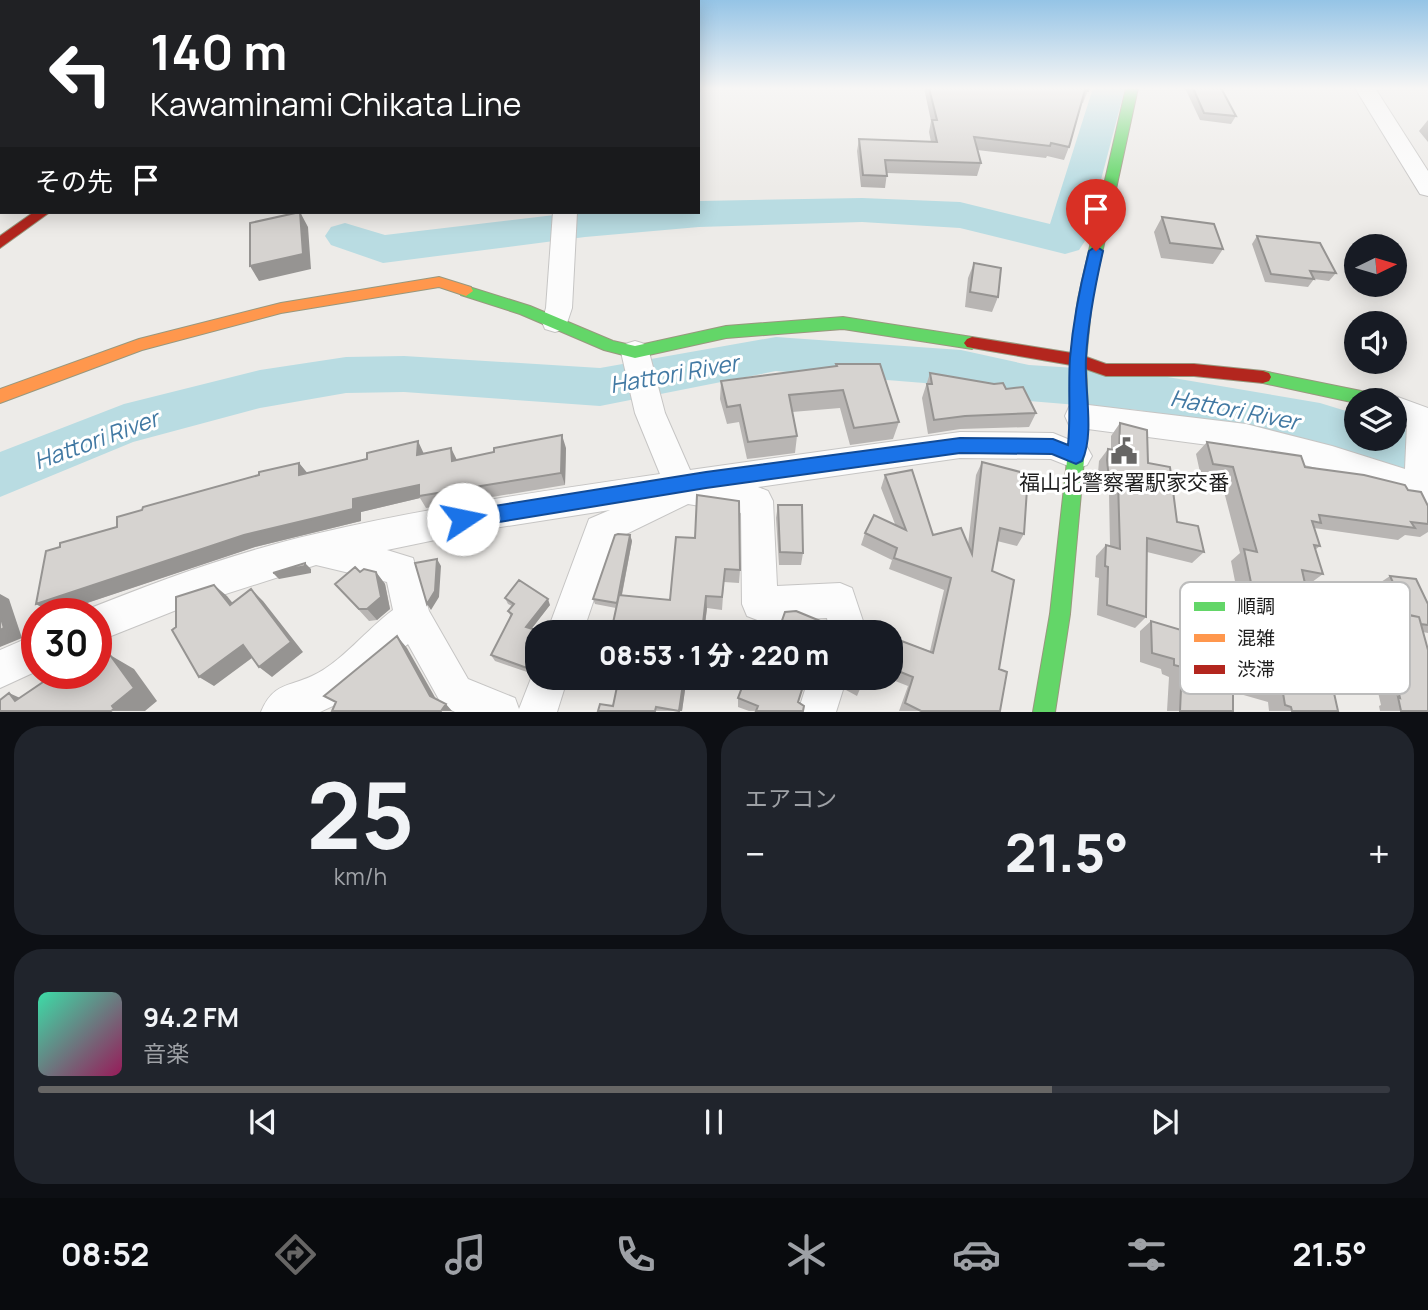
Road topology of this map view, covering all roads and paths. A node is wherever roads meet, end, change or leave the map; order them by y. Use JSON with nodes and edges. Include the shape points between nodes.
{"nodes":[{"id":1,"x":1125,"y":121,"type":"edge"},
{"id":2,"x":1386,"y":121,"type":"edge"},
{"id":3,"x":1405,"y":152,"type":"junction"},
{"id":4,"x":1428,"y":153,"type":"edge"},
{"id":5,"x":1428,"y":189,"type":"edge"},
{"id":6,"x":41,"y":214,"type":"edge"},
{"id":7,"x":565,"y":222,"type":"edge"},
{"id":8,"x":0,"y":243,"type":"edge"},
{"id":9,"x":555,"y":322,"type":"junction"},
{"id":10,"x":636,"y":355,"type":"junction"},
{"id":11,"x":1078,"y":366,"type":"junction"},
{"id":12,"x":1344,"y":394,"type":"edge"},
{"id":13,"x":0,"y":396,"type":"edge"},
{"id":14,"x":1079,"y":412,"type":"junction"},
{"id":15,"x":1417,"y":419,"type":"edge"},
{"id":16,"x":1076,"y":456,"type":"junction"},
{"id":17,"x":1424,"y":486,"type":"edge"},
{"id":18,"x":683,"y":487,"type":"junction"},
{"id":19,"x":313,"y":550,"type":"junction"},
{"id":20,"x":413,"y":617,"type":"junction"},
{"id":21,"x":112,"y":618,"type":"edge"},
{"id":22,"x":569,"y":620,"type":"edge"},
{"id":23,"x":845,"y":620,"type":"edge"},
{"id":24,"x":21,"y":659,"type":"edge"},
{"id":25,"x":0,"y":669,"type":"edge"},
{"id":26,"x":545,"y":690,"type":"edge"},
{"id":27,"x":824,"y":690,"type":"edge"},
{"id":28,"x":279,"y":712,"type":"edge"},
{"id":29,"x":501,"y":712,"type":"edge"},
{"id":30,"x":537,"y":712,"type":"edge"},
{"id":31,"x":817,"y":712,"type":"edge"},
{"id":32,"x":1044,"y":712,"type":"edge"}],
"edges":[{"from":1,"to":11,"type":"street","via":[[1085,299]]},
{"from":2,"to":3,"type":"street"},
{"from":3,"to":4,"type":"street"},
{"from":3,"to":5,"type":"street"},
{"from":6,"to":8,"type":"street"},
{"from":7,"to":9,"type":"street"},
{"from":9,"to":10,"type":"street"},
{"from":9,"to":13,"type":"street","via":[[439,282],[281,308],[139,345]]},
{"from":10,"to":11,"type":"street","via":[[726,332],[843,323]]},
{"from":10,"to":18,"type":"street","via":[[650,413]]},
{"from":11,"to":12,"type":"street","via":[[1263,377]]},
{"from":11,"to":14,"type":"street"},
{"from":14,"to":16,"type":"street"},
{"from":14,"to":17,"type":"street","via":[[1246,437]]},
{"from":15,"to":17,"type":"street"},
{"from":16,"to":18,"type":"street","via":[[1053,446],[960,446]]},
{"from":16,"to":32,"type":"street","via":[[1060,614]]},
{"from":18,"to":19,"type":"street","via":[[488,514]]},
{"from":18,"to":22,"type":"street","via":[[601,530]]},
{"from":18,"to":23,"type":"street","via":[[757,501],[760,604],[839,600]]},
{"from":19,"to":20,"type":"street","via":[[401,569]]},
{"from":19,"to":21,"type":"street"},
{"from":20,"to":28,"type":"street","via":[[328,688],[298,697]]},
{"from":20,"to":29,"type":"street","via":[[455,692]]},
{"from":24,"to":25,"type":"street"},
{"from":26,"to":30,"type":"street"},
{"from":27,"to":31,"type":"street"}]}
